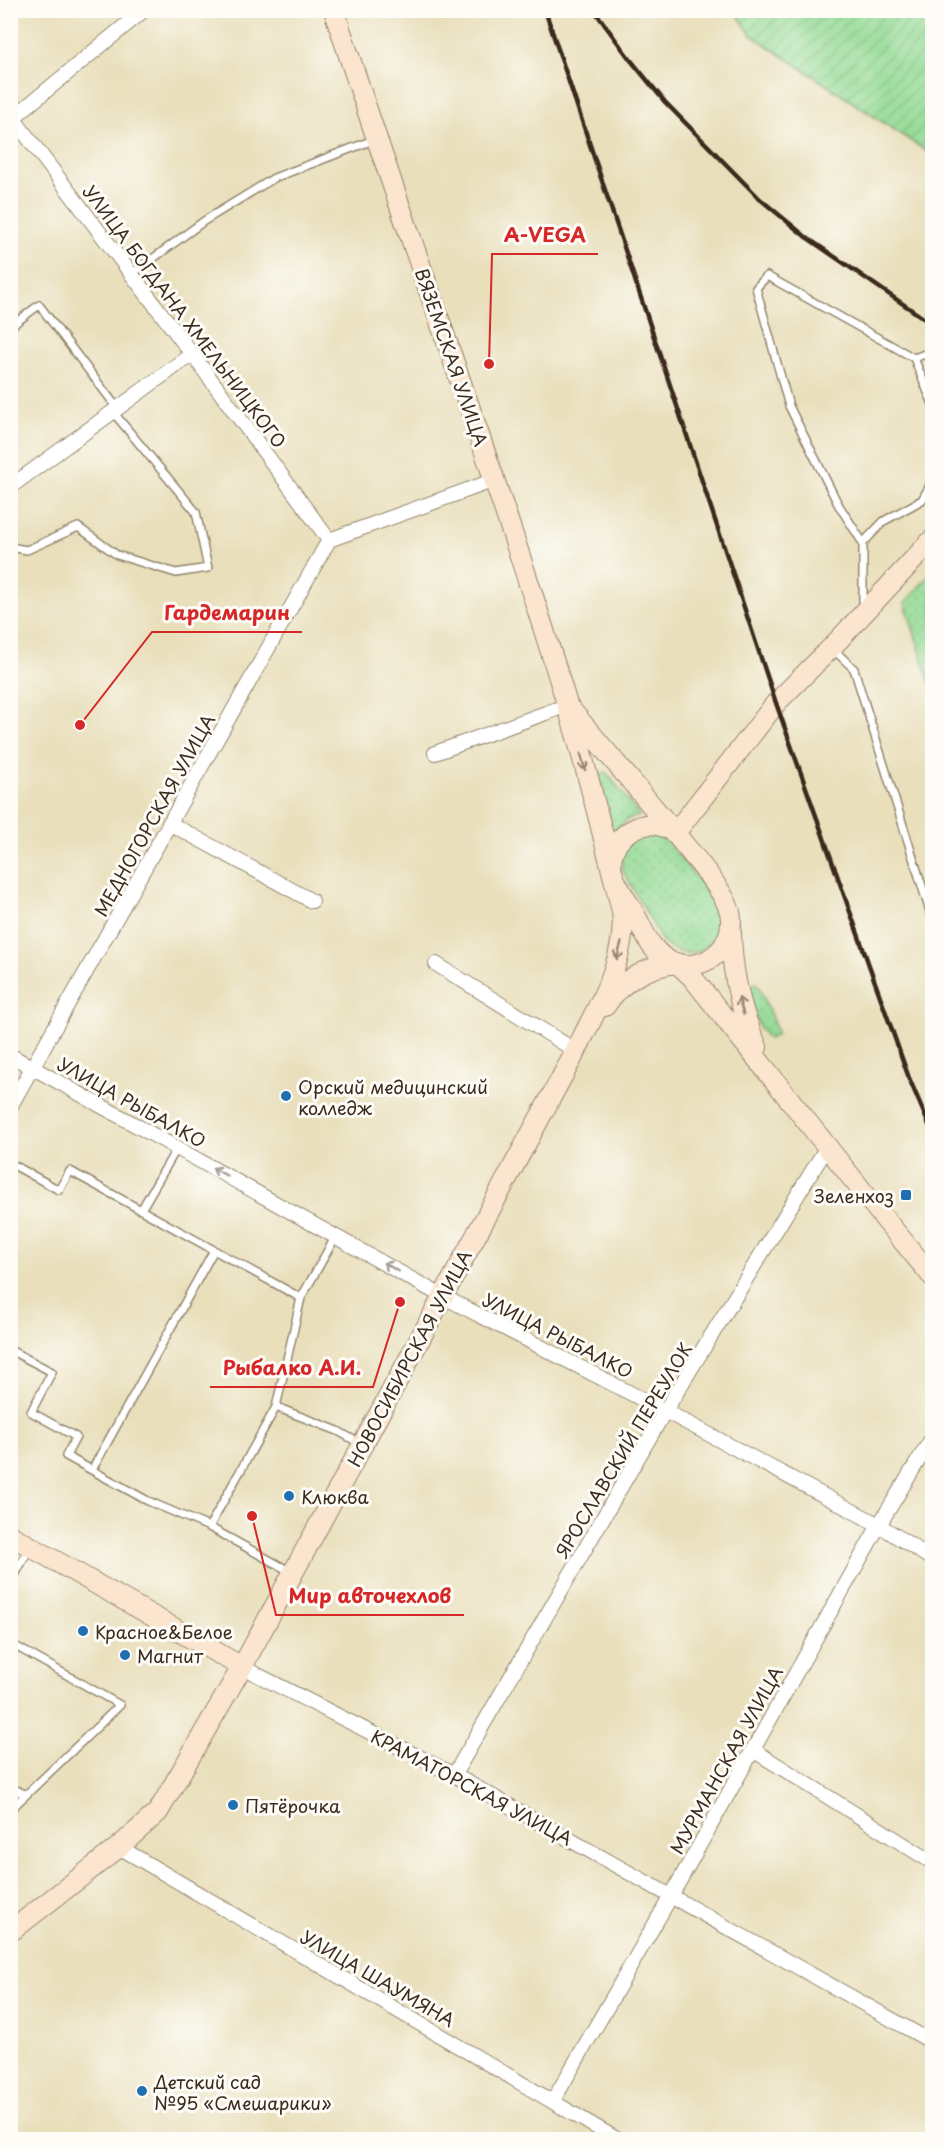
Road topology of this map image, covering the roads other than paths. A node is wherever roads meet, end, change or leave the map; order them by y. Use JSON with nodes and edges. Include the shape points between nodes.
{"nodes":[{"id":1,"x":144,"y":10,"type":"edge"},
{"id":2,"x":334,"y":10,"type":"edge"},
{"id":3,"x":12,"y":116,"type":"edge"},
{"id":4,"x":376,"y":139,"type":"junction"},
{"id":5,"x":132,"y":274,"type":"junction"},
{"id":6,"x":10,"y":320,"type":"edge"},
{"id":7,"x":933,"y":346,"type":"edge"},
{"id":8,"x":192,"y":354,"type":"junction"},
{"id":9,"x":914,"y":358,"type":"junction"},
{"id":10,"x":933,"y":402,"type":"edge"},
{"id":11,"x":116,"y":410,"type":"junction"},
{"id":12,"x":495,"y":480,"type":"junction"},
{"id":13,"x":933,"y":483,"type":"edge"},
{"id":14,"x":10,"y":487,"type":"edge"},
{"id":15,"x":329,"y":540,"type":"junction"},
{"id":16,"x":933,"y":540,"type":"edge"},
{"id":17,"x":862,"y":543,"type":"junction"},
{"id":18,"x":10,"y":547,"type":"edge"},
{"id":19,"x":864,"y":614,"type":"junction"},
{"id":20,"x":832,"y":647,"type":"junction"},
{"id":21,"x":568,"y":705,"type":"junction"},
{"id":22,"x":435,"y":753,"type":"dead end"},
{"id":23,"x":170,"y":823,"type":"junction"},
{"id":24,"x":675,"y":833,"type":"junction"},
{"id":25,"x":612,"y":873,"type":"junction"},
{"id":26,"x":312,"y":901,"type":"dead end"},
{"id":27,"x":933,"y":918,"type":"edge"},
{"id":28,"x":731,"y":925,"type":"junction"},
{"id":29,"x":677,"y":963,"type":"junction"},
{"id":30,"x":435,"y":964,"type":"dead end"},
{"id":31,"x":576,"y":1051,"type":"junction"},
{"id":32,"x":10,"y":1055,"type":"edge"},
{"id":33,"x":33,"y":1067,"type":"junction"},
{"id":34,"x":774,"y":1079,"type":"junction"},
{"id":35,"x":10,"y":1107,"type":"edge"},
{"id":36,"x":827,"y":1147,"type":"junction"},
{"id":37,"x":177,"y":1148,"type":"junction"},
{"id":38,"x":10,"y":1163,"type":"edge"},
{"id":39,"x":141,"y":1210,"type":"junction"},
{"id":40,"x":336,"y":1236,"type":"junction"},
{"id":41,"x":214,"y":1250,"type":"junction"},
{"id":42,"x":933,"y":1276,"type":"edge"},
{"id":43,"x":442,"y":1296,"type":"junction"},
{"id":44,"x":300,"y":1298,"type":"junction"},
{"id":45,"x":10,"y":1350,"type":"edge"},
{"id":46,"x":276,"y":1407,"type":"junction"},
{"id":47,"x":665,"y":1411,"type":"junction"},
{"id":48,"x":933,"y":1438,"type":"edge"},
{"id":49,"x":362,"y":1444,"type":"junction"},
{"id":50,"x":92,"y":1470,"type":"junction"},
{"id":51,"x":879,"y":1525,"type":"junction"},
{"id":52,"x":209,"y":1527,"type":"junction"},
{"id":53,"x":10,"y":1535,"type":"edge"},
{"id":54,"x":31,"y":1546,"type":"junction"},
{"id":55,"x":933,"y":1558,"type":"edge"},
{"id":56,"x":293,"y":1573,"type":"junction"},
{"id":57,"x":10,"y":1584,"type":"edge"},
{"id":58,"x":10,"y":1643,"type":"edge"},
{"id":59,"x":242,"y":1667,"type":"junction"},
{"id":60,"x":753,"y":1750,"type":"junction"},
{"id":61,"x":454,"y":1775,"type":"junction"},
{"id":62,"x":10,"y":1787,"type":"edge"},
{"id":63,"x":26,"y":1795,"type":"junction"},
{"id":64,"x":10,"y":1810,"type":"edge"},
{"id":65,"x":119,"y":1847,"type":"junction"},
{"id":66,"x":933,"y":1862,"type":"edge"},
{"id":67,"x":671,"y":1896,"type":"junction"},
{"id":68,"x":10,"y":1932,"type":"edge"},
{"id":69,"x":933,"y":2042,"type":"edge"},
{"id":70,"x":553,"y":2101,"type":"junction"},
{"id":71,"x":618,"y":2139,"type":"edge"}],
"edges":[{"from":1,"to":3,"type":"street"},
{"from":2,"to":4,"type":"main road","name":"ВЯЗЕМСКАЯ УЛИЦА"},
{"from":3,"to":5,"type":"street","name":"УЛИЦА БОГДАНА ХМЕЛЬНИЦКОГО"},
{"from":4,"to":5,"type":"lane","via":[[274,178],[204,221]]},
{"from":4,"to":12,"type":"main road","name":"ВЯЗЕМСКАЯ УЛИЦА"},
{"from":5,"to":8,"type":"street","name":"УЛИЦА БОГДАНА ХМЕЛЬНИЦКОГО"},
{"from":6,"to":11,"type":"lane","via":[[14,324],[39,305]]},
{"from":7,"to":9,"type":"lane","via":[[928,353]]},
{"from":8,"to":11,"type":"street"},
{"from":8,"to":15,"type":"street","name":"УЛИЦА БОГДАНА ХМЕЛЬНИЦКОГО"},
{"from":9,"to":10,"type":"lane"},
{"from":9,"to":17,"type":"lane","via":[[767,276],[756,288],[789,406]]},
{"from":11,"to":14,"type":"street"},
{"from":11,"to":18,"type":"lane","via":[[196,512],[208,568],[176,573],[117,555],[78,527],[27,550]]},
{"from":12,"to":15,"type":"street"},
{"from":12,"to":21,"type":"main road","name":"ВЯЗЕМСКАЯ УЛИЦА"},
{"from":13,"to":17,"type":"lane","via":[[922,500],[884,521]]},
{"from":15,"to":23,"type":"street","name":"МЕДНОГОРСКАЯ УЛИЦА"},
{"from":16,"to":19,"type":"main road"},
{"from":17,"to":19,"type":"lane"},
{"from":19,"to":20,"type":"main road"},
{"from":20,"to":24,"type":"main road","via":[[776,703]]},
{"from":20,"to":27,"type":"lane","via":[[854,669]]},
{"from":21,"to":22,"type":"street"},
{"from":21,"to":24,"type":"main road"},
{"from":21,"to":25,"type":"main road","name":"ВЯЗЕМСКАЯ УЛИЦА","one_way":true},
{"from":23,"to":26,"type":"street"},
{"from":23,"to":33,"type":"street","name":"МЕДНОГОРСКАЯ УЛИЦА"},
{"from":24,"to":25,"type":"main road","via":[[655,824],[641,825],[628,832],[613,852]]},
{"from":24,"to":28,"type":"main road","via":[[724,897]]},
{"from":25,"to":29,"type":"main road","via":[[652,946]]},
{"from":25,"to":31,"type":"main road","one_way":true,"via":[[622,911],[623,938],[606,988]]},
{"from":28,"to":29,"type":"main road","via":[[726,942],[712,958],[695,964]]},
{"from":34,"to":28,"type":"main road","one_way":true,"via":[[741,1005],[732,958]]},
{"from":29,"to":31,"type":"main road","via":[[654,967],[622,986]]},
{"from":29,"to":34,"type":"main road"},
{"from":30,"to":31,"type":"street"},
{"from":31,"to":43,"type":"main road","name":"НОВОСИБИРСКАЯ УЛИЦА"},
{"from":32,"to":33,"type":"street","name":"УЛИЦА РЫБАЛКО"},
{"from":33,"to":35,"type":"street","name":"МЕДНОГОРСКАЯ УЛИЦА"},
{"from":33,"to":37,"type":"street","name":"УЛИЦА РЫБАЛКО"},
{"from":34,"to":36,"type":"main road"},
{"from":36,"to":42,"type":"main road"},
{"from":36,"to":47,"type":"street","name":"ЯРОСЛАВСКИЙ ПЕРЕУЛОК"},
{"from":37,"to":39,"type":"lane"},
{"from":40,"to":37,"type":"street","name":"УЛИЦА РЫБАЛКО","one_way":true},
{"from":38,"to":39,"type":"lane","via":[[58,1190],[70,1171]]},
{"from":39,"to":41,"type":"lane"},
{"from":43,"to":40,"type":"street","name":"УЛИЦА РЫБАЛКО","one_way":true},
{"from":40,"to":44,"type":"lane"},
{"from":41,"to":44,"type":"lane"},
{"from":41,"to":50,"type":"lane"},
{"from":43,"to":47,"type":"street","name":"УЛИЦА РЫБАЛКО"},
{"from":43,"to":49,"type":"main road","name":"НОВОСИБИРСКАЯ УЛИЦА"},
{"from":44,"to":46,"type":"lane"},
{"from":45,"to":50,"type":"lane","via":[[52,1372],[31,1412],[76,1437],[66,1456]]},
{"from":46,"to":49,"type":"lane"},
{"from":46,"to":52,"type":"lane"},
{"from":47,"to":51,"type":"street","name":"УЛИЦА РЫБАЛКО"},
{"from":47,"to":61,"type":"street","name":"ЯРОСЛАВСКИЙ ПЕРЕУЛОК"},
{"from":48,"to":51,"type":"street","name":"МУРМАНСКАЯ УЛИЦА"},
{"from":49,"to":56,"type":"main road","name":"НОВОСИБИРСКАЯ УЛИЦА"},
{"from":50,"to":52,"type":"lane","via":[[148,1501]]},
{"from":51,"to":55,"type":"street","name":"УЛИЦА РЫБАЛКО"},
{"from":51,"to":60,"type":"street","name":"МУРМАНСКАЯ УЛИЦА"},
{"from":52,"to":56,"type":"lane"},
{"from":53,"to":54,"type":"main road","name":"КРАМАТОРСКАЯ УЛИЦА"},
{"from":54,"to":57,"type":"lane"},
{"from":54,"to":59,"type":"main road","name":"КРАМАТОРСКАЯ УЛИЦА"},
{"from":56,"to":59,"type":"main road","name":"НОВОСИБИРСКАЯ УЛИЦА"},
{"from":58,"to":63,"type":"lane","via":[[120,1705]]},
{"from":59,"to":61,"type":"street","name":"КРАМАТОРСКАЯ УЛИЦА"},
{"from":59,"to":65,"type":"main road","name":"НОВОСИБИРСКАЯ УЛИЦА","via":[[158,1812]]},
{"from":60,"to":66,"type":"street"},
{"from":60,"to":67,"type":"street","name":"МУРМАНСКАЯ УЛИЦА"},
{"from":61,"to":67,"type":"street","name":"КРАМАТОРСКАЯ УЛИЦА"},
{"from":62,"to":63,"type":"lane"},
{"from":63,"to":64,"type":"lane"},
{"from":65,"to":68,"type":"main road","name":"НОВОСИБИРСКАЯ УЛИЦА"},
{"from":65,"to":70,"type":"street","name":"УЛИЦА ШАУМЯНА"},
{"from":67,"to":69,"type":"street","name":"КРАМАТОРСКАЯ УЛИЦА"},
{"from":67,"to":70,"type":"street","name":"МУРМАНСКАЯ УЛИЦА"},
{"from":70,"to":71,"type":"street","name":"УЛИЦА ШАУМЯНА"}]}
